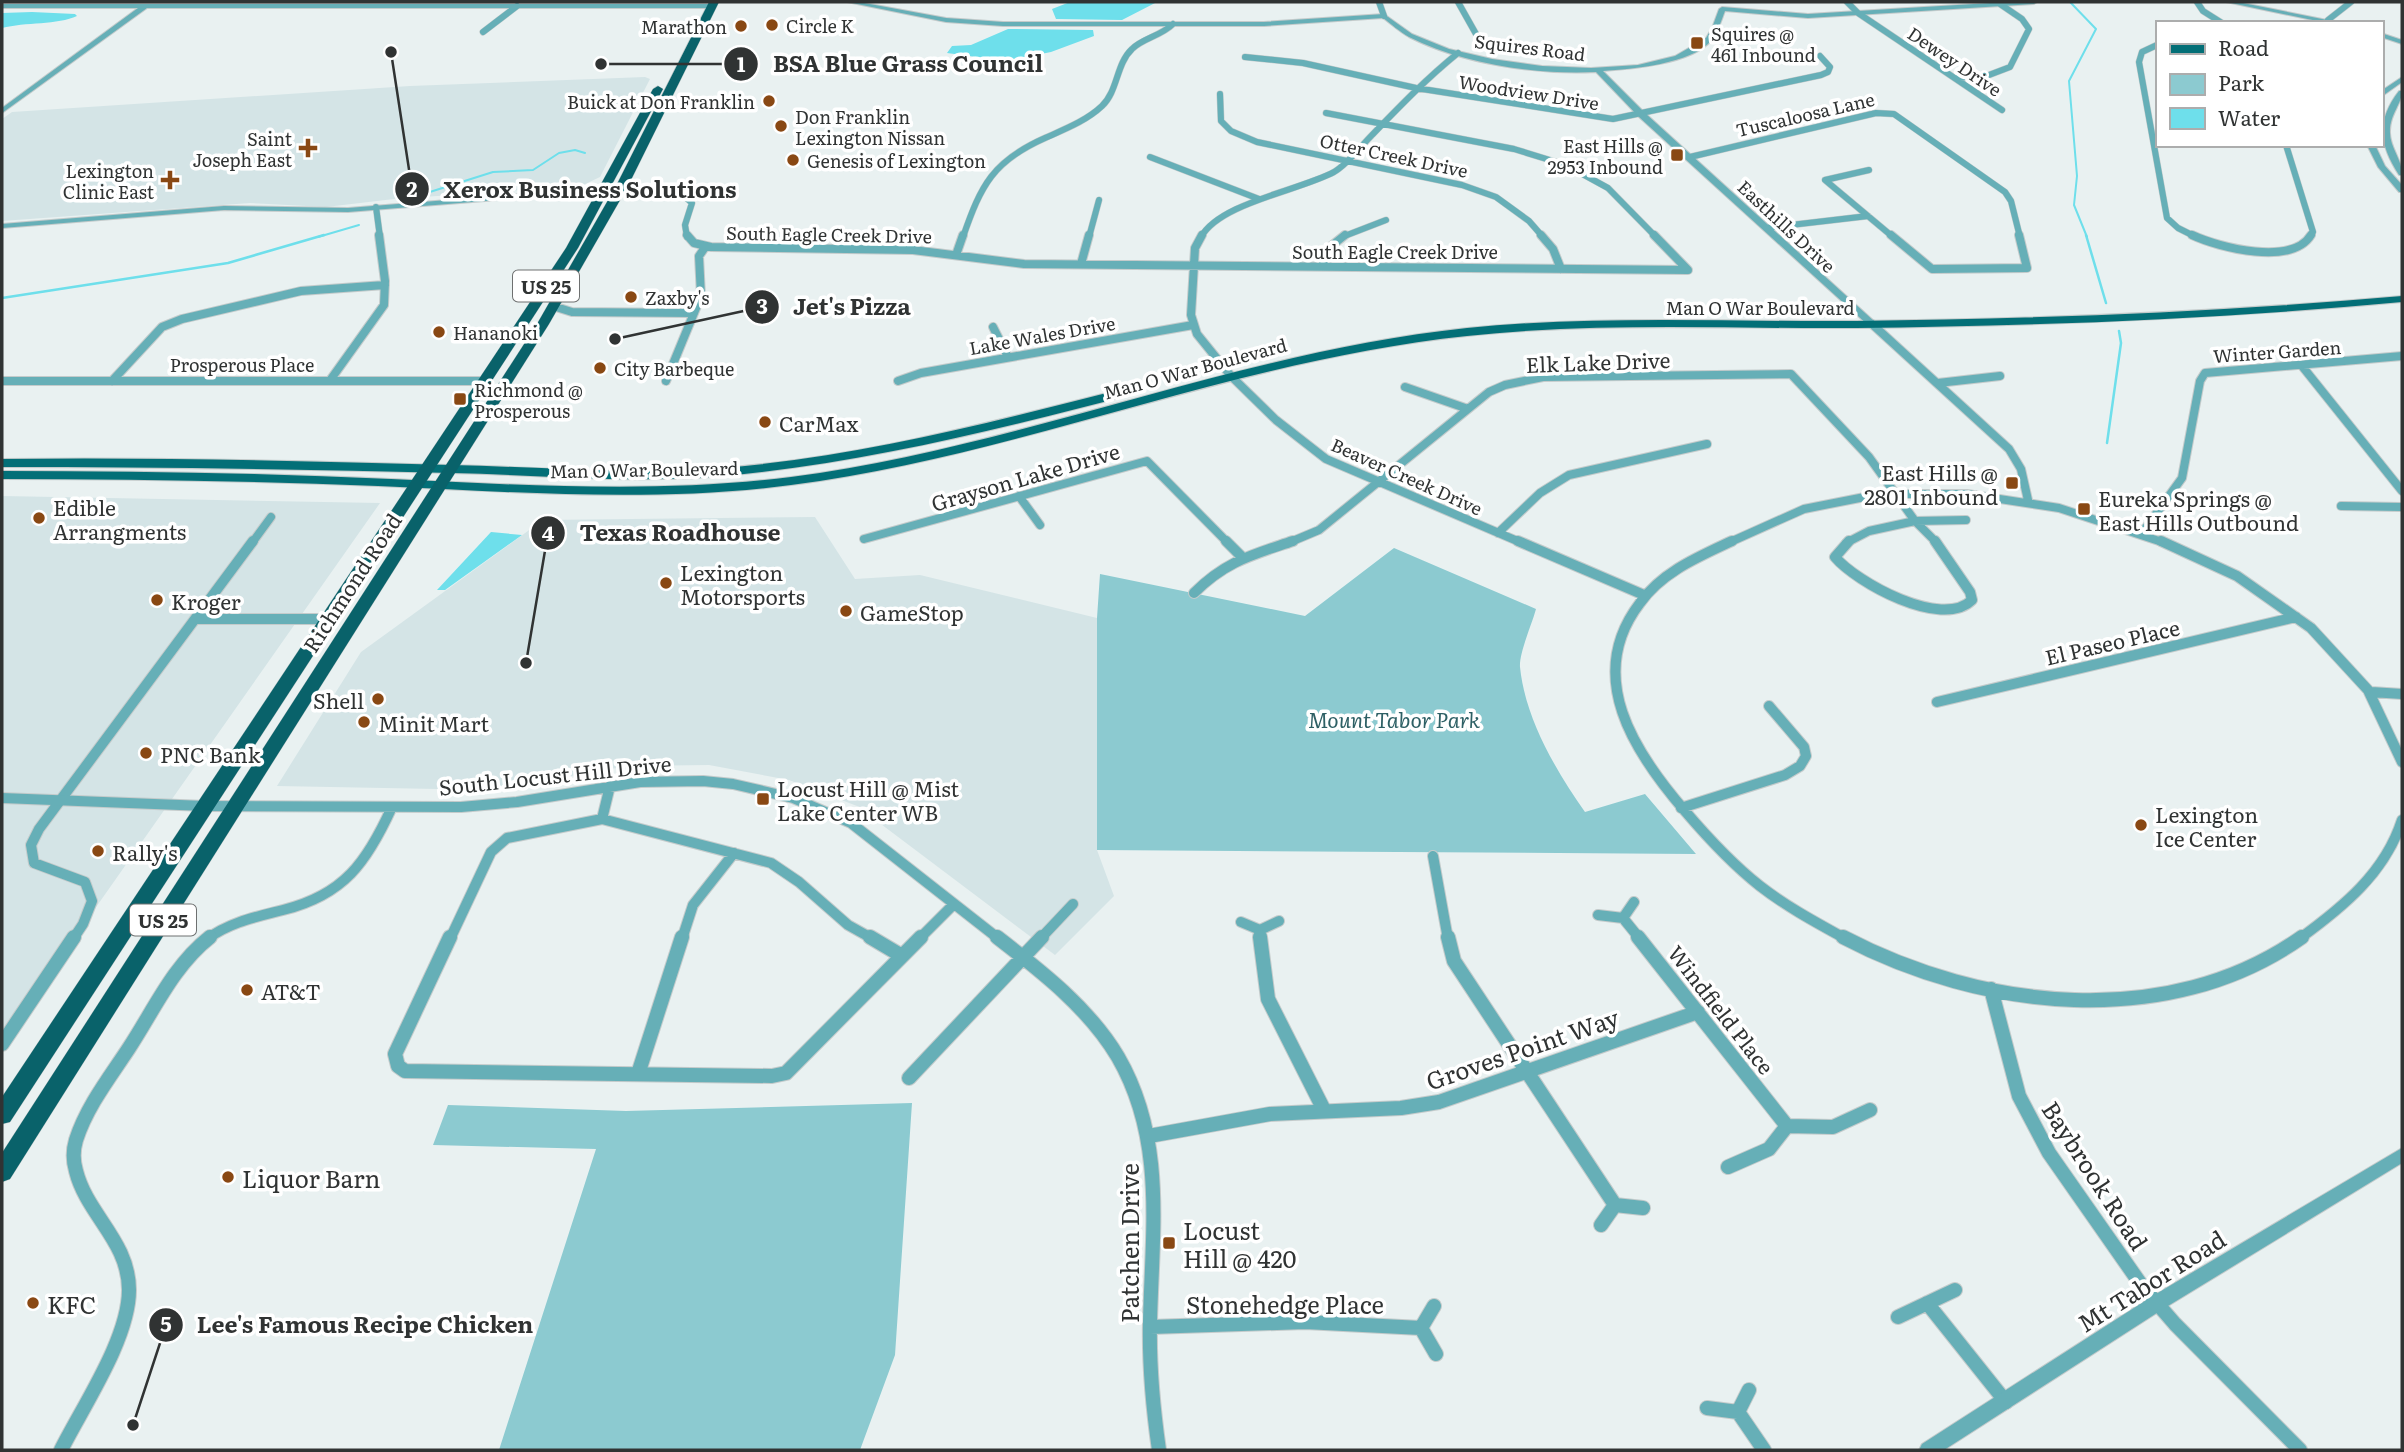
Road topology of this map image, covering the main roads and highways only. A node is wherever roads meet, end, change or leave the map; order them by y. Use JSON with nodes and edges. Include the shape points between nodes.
{"nodes":[{"id":1,"x":708,"y":4,"type":"edge"},
{"id":2,"x":2402,"y":289,"type":"edge"},
{"id":3,"x":2402,"y":299,"type":"edge"},
{"id":4,"x":1227,"y":371,"type":"junction"},
{"id":5,"x":2,"y":463,"type":"edge"},
{"id":6,"x":425,"y":469,"type":"junction"},
{"id":7,"x":2,"y":475,"type":"edge"},
{"id":8,"x":447,"y":477,"type":"junction"},
{"id":9,"x":415,"y":484,"type":"junction"},
{"id":10,"x":2,"y":1115,"type":"edge"},
{"id":11,"x":2,"y":1172,"type":"edge"}],
"edges":[{"from":1,"to":6,"type":"highway","name":"Richmond Road","number":"US 25","via":[[572,248]]},
{"from":1,"to":8,"type":"highway","name":"Richmond Road","number":"US 25","via":[[621,188],[556,303]]},
{"from":2,"to":4,"type":"main road","name":"Man O War Boulevard","via":[[2237,305],[2098,312],[1475,322],[1348,338]]},
{"from":3,"to":4,"type":"main road","name":"Man O War Boulevard","via":[[2122,320],[1474,331]]},
{"from":4,"to":8,"type":"main road","name":"Man O War Boulevard","via":[[940,439],[803,464],[666,475]]},
{"from":5,"to":6,"type":"main road","name":"Man O War Boulevard","via":[[209,462]]},
{"from":6,"to":8,"type":"main road","name":"Man O War Boulevard"},
{"from":6,"to":9,"type":"highway","name":"Richmond Road","number":"US 25"},
{"from":7,"to":9,"type":"main road","name":"Man O War Boulevard"},
{"from":8,"to":9,"type":"main road","name":"Man O War Boulevard"},
{"from":8,"to":11,"type":"highway","name":"Richmond Road","number":"US 25"},
{"from":9,"to":10,"type":"highway","name":"Richmond Road","number":"US 25"}]}
